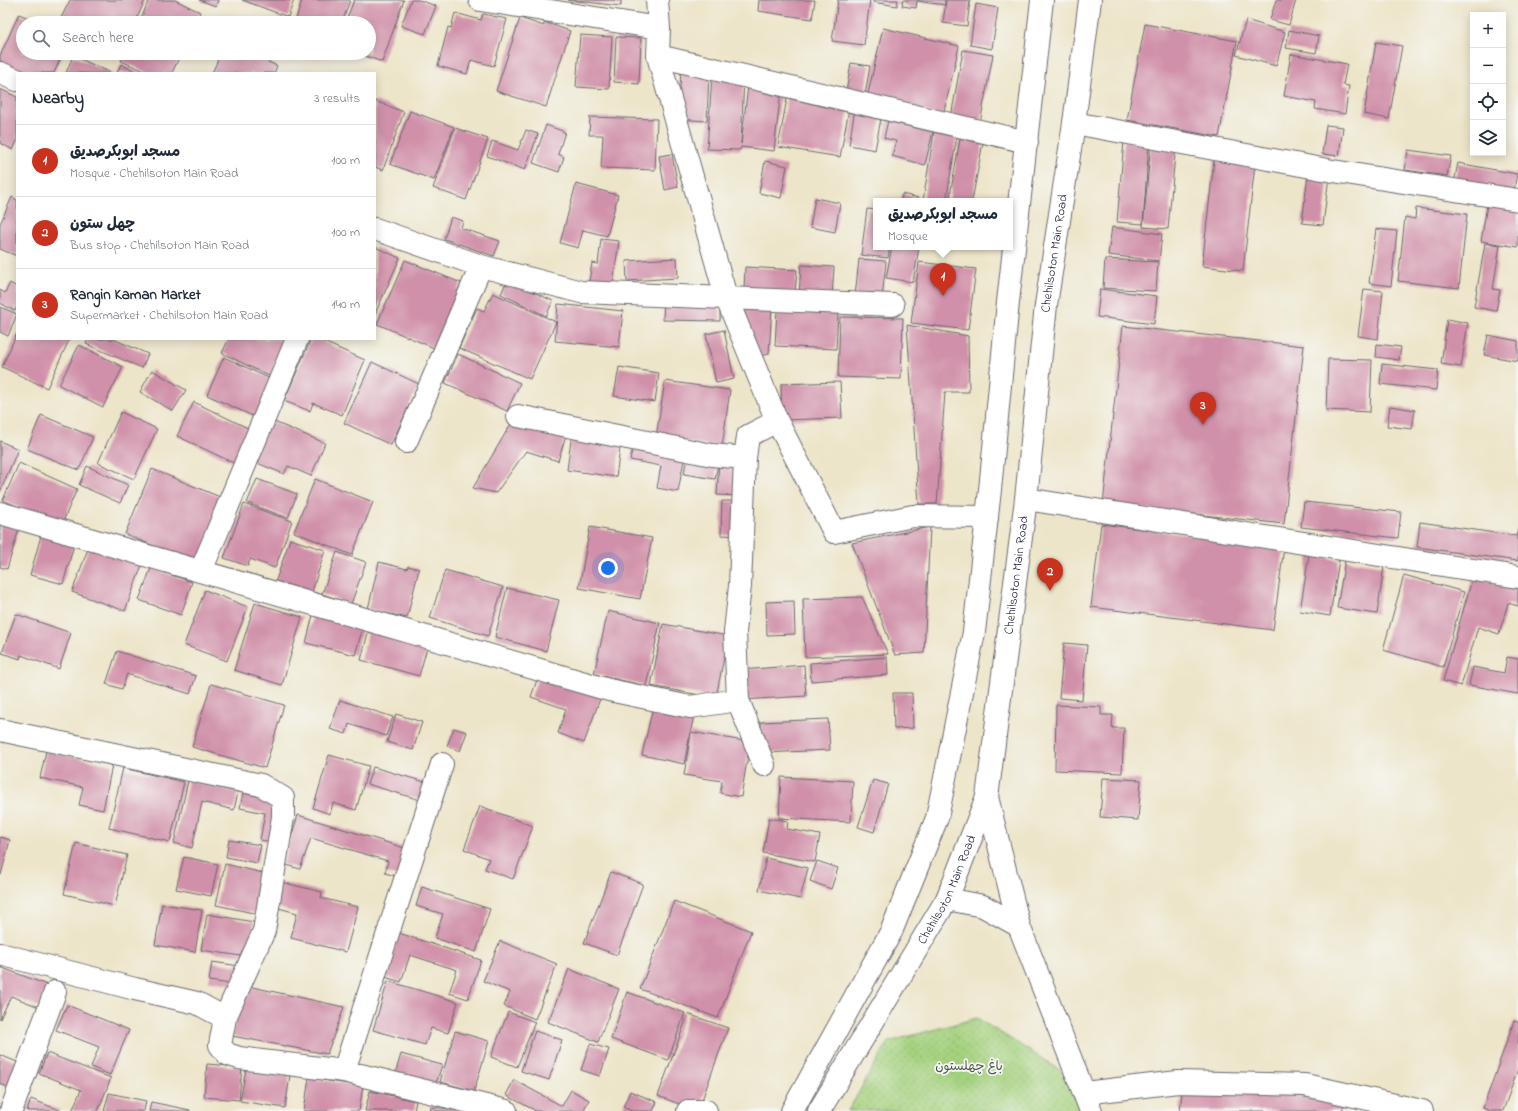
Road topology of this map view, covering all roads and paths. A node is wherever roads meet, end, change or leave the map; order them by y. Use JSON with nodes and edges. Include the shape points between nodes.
{"nodes":[{"id":1,"x":480,"y":0,"type":"edge"},
{"id":2,"x":657,"y":0,"type":"edge"},
{"id":3,"x":1042,"y":0,"type":"edge"},
{"id":4,"x":1090,"y":0,"type":"edge"},
{"id":5,"x":659,"y":28,"type":"junction"},
{"id":6,"x":658,"y":56,"type":"junction"},
{"id":7,"x":0,"y":73,"type":"edge"},
{"id":8,"x":16,"y":80,"type":"edge"},
{"id":9,"x":1074,"y":123,"type":"junction"},
{"id":10,"x":1027,"y":142,"type":"junction"},
{"id":11,"x":1518,"y":200,"type":"edge"},
{"id":12,"x":376,"y":229,"type":"edge"},
{"id":13,"x":481,"y":266,"type":"junction"},
{"id":14,"x":726,"y":297,"type":"junction"},
{"id":15,"x":893,"y":305,"type":"dead end"},
{"id":16,"x":297,"y":340,"type":"edge"},
{"id":17,"x":518,"y":416,"type":"dead end"},
{"id":18,"x":777,"y":421,"type":"junction"},
{"id":19,"x":406,"y":442,"type":"dead end"},
{"id":20,"x":745,"y":458,"type":"junction"},
{"id":21,"x":1026,"y":499,"type":"junction"},
{"id":22,"x":0,"y":513,"type":"edge"},
{"id":23,"x":987,"y":517,"type":"junction"},
{"id":24,"x":201,"y":571,"type":"junction"},
{"id":25,"x":1518,"y":576,"type":"edge"},
{"id":26,"x":738,"y":700,"type":"junction"},
{"id":27,"x":0,"y":730,"type":"edge"},
{"id":28,"x":442,"y":764,"type":"dead end"},
{"id":29,"x":764,"y":766,"type":"dead end"},
{"id":30,"x":987,"y":797,"type":"junction"},
{"id":31,"x":947,"y":899,"type":"junction"},
{"id":32,"x":1019,"y":926,"type":"junction"},
{"id":33,"x":0,"y":954,"type":"edge"},
{"id":34,"x":55,"y":992,"type":"dead end"},
{"id":35,"x":226,"y":1018,"type":"junction"},
{"id":36,"x":344,"y":1071,"type":"junction"},
{"id":37,"x":1088,"y":1102,"type":"edge"},
{"id":38,"x":11,"y":1111,"type":"edge"},
{"id":39,"x":506,"y":1111,"type":"edge"},
{"id":40,"x":688,"y":1111,"type":"edge"},
{"id":41,"x":706,"y":1111,"type":"edge"},
{"id":42,"x":792,"y":1111,"type":"edge"},
{"id":43,"x":819,"y":1111,"type":"edge"},
{"id":44,"x":1422,"y":1111,"type":"edge"}],
"edges":[{"from":1,"to":5,"type":"street"},
{"from":2,"to":5,"type":"street"},
{"from":3,"to":10,"type":"street"},
{"from":4,"to":9,"type":"street","name":"Chehilsoton Main Road"},
{"from":5,"to":6,"type":"street"},
{"from":6,"to":10,"type":"street"},
{"from":6,"to":14,"type":"street"},
{"from":7,"to":8,"type":"street"},
{"from":9,"to":11,"type":"street","via":[[1333,171]]},
{"from":9,"to":21,"type":"street","name":"Chehilsoton Main Road","via":[[1046,305]]},
{"from":10,"to":23,"type":"street"},
{"from":12,"to":13,"type":"street"},
{"from":13,"to":14,"type":"street","via":[[581,292]]},
{"from":13,"to":19,"type":"street"},
{"from":14,"to":15,"type":"street"},
{"from":14,"to":18,"type":"street"},
{"from":16,"to":24,"type":"street"},
{"from":17,"to":20,"type":"street","via":[[712,455]]},
{"from":18,"to":20,"type":"street","via":[[748,436]]},
{"from":18,"to":23,"type":"street","via":[[834,532],[913,516]]},
{"from":20,"to":26,"type":"street","via":[[740,586],[735,632]]},
{"from":21,"to":25,"type":"street"},
{"from":21,"to":30,"type":"street","name":"Chehilsoton Main Road"},
{"from":22,"to":24,"type":"street"},
{"from":23,"to":42,"type":"street","via":[[974,632],[937,818],[891,932]]},
{"from":24,"to":26,"type":"street","via":[[609,690],[690,707]]},
{"from":26,"to":29,"type":"street"},
{"from":27,"to":35,"type":"street","via":[[261,786],[283,798],[283,817],[264,931]]},
{"from":28,"to":36,"type":"street"},
{"from":30,"to":31,"type":"street","name":"Chehilsoton Main Road"},
{"from":30,"to":32,"type":"street"},
{"from":31,"to":32,"type":"street","via":[[983,906]]},
{"from":31,"to":43,"type":"street","name":"Chehilsoton Main Road"},
{"from":32,"to":37,"type":"street"},
{"from":33,"to":35,"type":"street","via":[[197,1003]]},
{"from":34,"to":38,"type":"street"},
{"from":35,"to":36,"type":"street","via":[[220,1045],[227,1054],[239,1058]]},
{"from":36,"to":39,"type":"street"},
{"from":37,"to":44,"type":"street","via":[[1178,1082],[1305,1085]]},
{"from":40,"to":41,"type":"street"}]}
